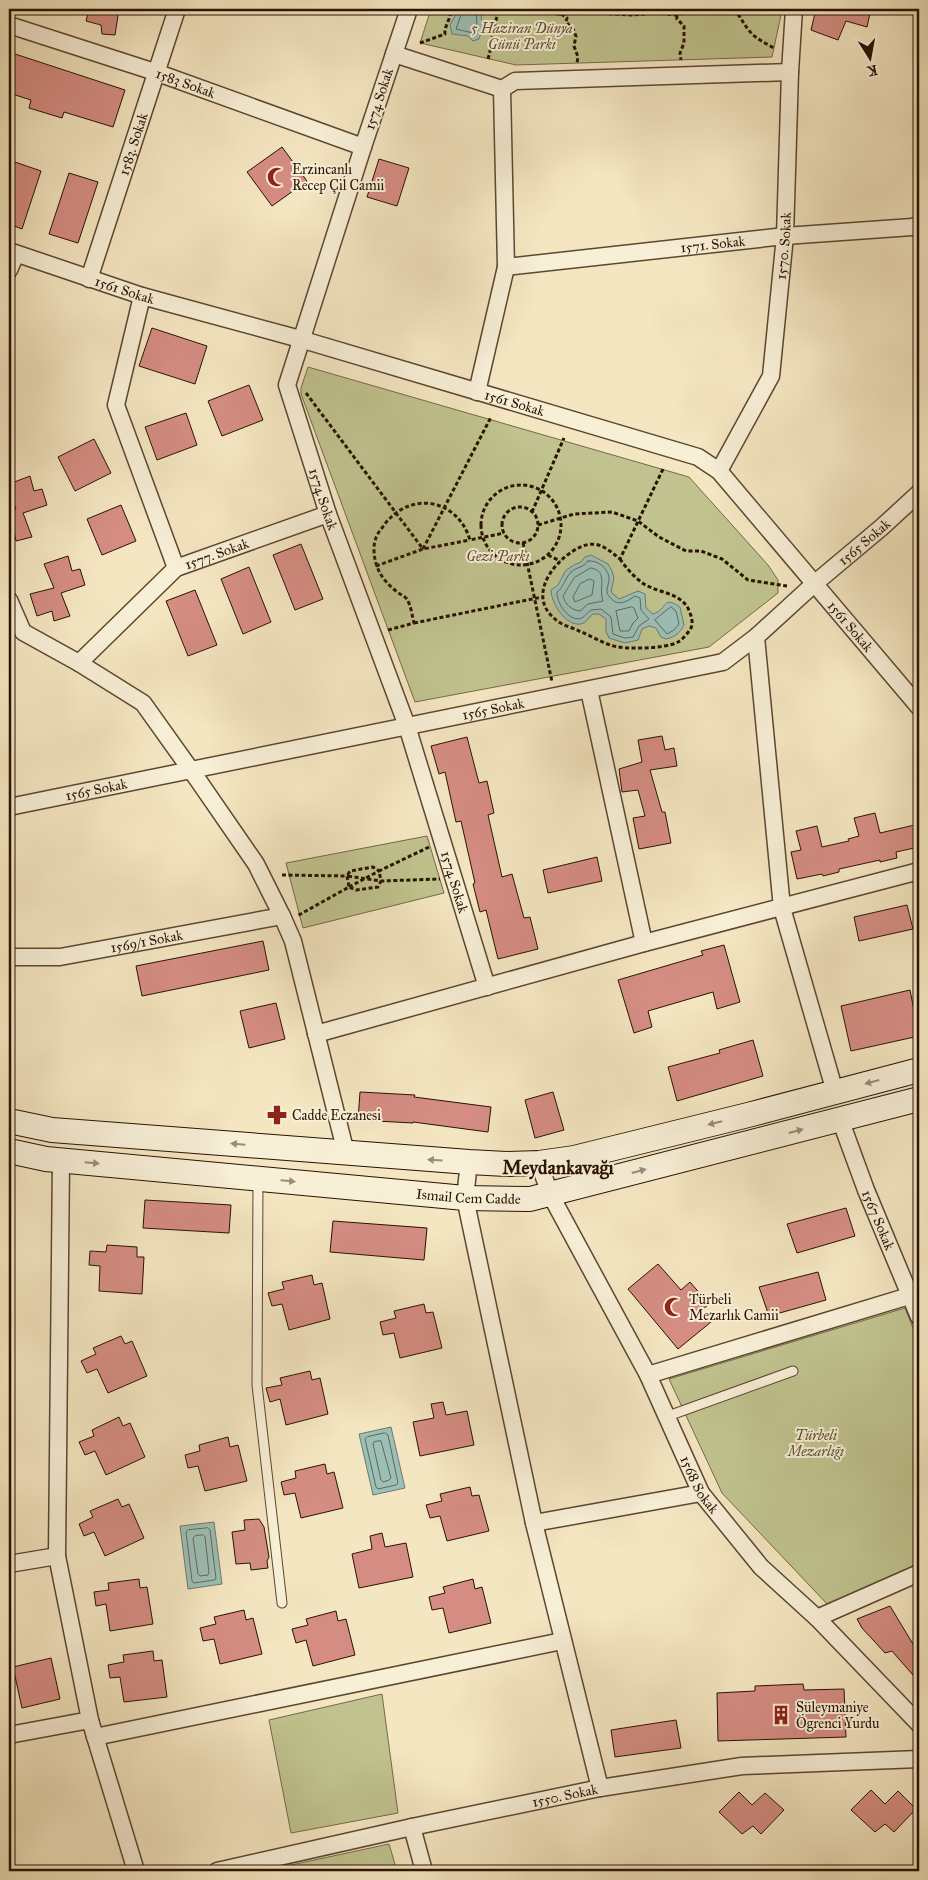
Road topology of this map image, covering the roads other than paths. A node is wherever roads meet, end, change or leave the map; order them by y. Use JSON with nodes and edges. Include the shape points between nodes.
{"nodes":[{"id":1,"x":177,"y":9,"type":"edge"},
{"id":2,"x":409,"y":9,"type":"edge"},
{"id":3,"x":794,"y":9,"type":"edge"},
{"id":4,"x":9,"y":25,"type":"edge"},
{"id":5,"x":394,"y":54,"type":"junction"},
{"id":6,"x":790,"y":72,"type":"junction"},
{"id":7,"x":158,"y":73,"type":"junction"},
{"id":8,"x":502,"y":89,"type":"junction"},
{"id":9,"x":362,"y":147,"type":"junction"},
{"id":10,"x":919,"y":224,"type":"edge"},
{"id":11,"x":785,"y":236,"type":"junction"},
{"id":12,"x":12,"y":253,"type":"edge"},
{"id":13,"x":506,"y":267,"type":"junction"},
{"id":14,"x":9,"y":270,"type":"edge"},
{"id":15,"x":89,"y":279,"type":"junction"},
{"id":16,"x":142,"y":296,"type":"junction"},
{"id":17,"x":300,"y":339,"type":"junction"},
{"id":18,"x":477,"y":392,"type":"junction"},
{"id":19,"x":718,"y":471,"type":"junction"},
{"id":20,"x":919,"y":493,"type":"edge"},
{"id":21,"x":328,"y":514,"type":"junction"},
{"id":22,"x":176,"y":568,"type":"junction"},
{"id":23,"x":814,"y":584,"type":"junction"},
{"id":24,"x":9,"y":600,"type":"edge"},
{"id":25,"x":16,"y":634,"type":"edge"},
{"id":26,"x":756,"y":637,"type":"junction"},
{"id":27,"x":79,"y":663,"type":"junction"},
{"id":28,"x":589,"y":690,"type":"junction"},
{"id":29,"x":919,"y":706,"type":"edge"},
{"id":30,"x":407,"y":726,"type":"junction"},
{"id":31,"x":191,"y":769,"type":"junction"},
{"id":32,"x":9,"y":806,"type":"edge"},
{"id":33,"x":919,"y":871,"type":"edge"},
{"id":34,"x":782,"y":908,"type":"junction"},
{"id":35,"x":290,"y":916,"type":"junction"},
{"id":36,"x":644,"y":943,"type":"junction"},
{"id":37,"x":9,"y":958,"type":"edge"},
{"id":38,"x":487,"y":987,"type":"junction"},
{"id":39,"x":316,"y":1034,"type":"junction"},
{"id":40,"x":919,"y":1070,"type":"edge"},
{"id":41,"x":835,"y":1092,"type":"junction"},
{"id":42,"x":919,"y":1099,"type":"edge"},
{"id":43,"x":840,"y":1119,"type":"junction"},
{"id":44,"x":9,"y":1121,"type":"edge"},
{"id":45,"x":9,"y":1151,"type":"edge"},
{"id":46,"x":346,"y":1153,"type":"junction"},
{"id":47,"x":61,"y":1160,"type":"junction"},
{"id":48,"x":469,"y":1162,"type":"junction"},
{"id":49,"x":539,"y":1163,"type":"junction"},
{"id":50,"x":258,"y":1178,"type":"junction"},
{"id":51,"x":550,"y":1194,"type":"junction"},
{"id":52,"x":465,"y":1198,"type":"junction"},
{"id":53,"x":909,"y":1296,"type":"junction"},
{"id":54,"x":919,"y":1317,"type":"edge"},
{"id":55,"x":793,"y":1371,"type":"dead end"},
{"id":56,"x":648,"y":1375,"type":"junction"},
{"id":57,"x":668,"y":1416,"type":"junction"},
{"id":58,"x":701,"y":1492,"type":"junction"},
{"id":59,"x":534,"y":1523,"type":"junction"},
{"id":60,"x":57,"y":1556,"type":"junction"},
{"id":61,"x":9,"y":1564,"type":"edge"},
{"id":62,"x":919,"y":1572,"type":"edge"},
{"id":63,"x":282,"y":1603,"type":"dead end"},
{"id":64,"x":817,"y":1618,"type":"junction"},
{"id":65,"x":562,"y":1641,"type":"junction"},
{"id":66,"x":90,"y":1720,"type":"junction"},
{"id":67,"x":919,"y":1724,"type":"edge"},
{"id":68,"x":9,"y":1735,"type":"edge"},
{"id":69,"x":95,"y":1737,"type":"junction"},
{"id":70,"x":919,"y":1759,"type":"edge"},
{"id":71,"x":600,"y":1788,"type":"junction"},
{"id":72,"x":412,"y":1827,"type":"junction"},
{"id":73,"x":136,"y":1871,"type":"edge"},
{"id":74,"x":217,"y":1871,"type":"edge"},
{"id":75,"x":424,"y":1871,"type":"edge"}],
"edges":[{"from":1,"to":7,"type":"street","name":"1583. Sokak"},
{"from":2,"to":5,"type":"street","name":"1574 Sokak"},
{"from":3,"to":6,"type":"street","name":"1570. Sokak"},
{"from":4,"to":7,"type":"street","name":"1583 Sokak"},
{"from":5,"to":8,"type":"street"},
{"from":5,"to":9,"type":"street","name":"1574 Sokak"},
{"from":6,"to":8,"type":"street","via":[[515,81]]},
{"from":6,"to":11,"type":"street","name":"1570. Sokak"},
{"from":7,"to":9,"type":"street","name":"1583 Sokak"},
{"from":7,"to":15,"type":"street","name":"1583. Sokak"},
{"from":8,"to":13,"type":"street"},
{"from":9,"to":17,"type":"street","name":"1574 Sokak"},
{"from":10,"to":11,"type":"street","name":"1571. Sokak"},
{"from":11,"to":13,"type":"street","name":"1571. Sokak"},
{"from":11,"to":19,"type":"street","name":"1570. Sokak","via":[[771,376]]},
{"from":12,"to":14,"type":"street"},
{"from":12,"to":15,"type":"street","name":"1561 Sokak"},
{"from":13,"to":18,"type":"street"},
{"from":15,"to":16,"type":"street","name":"1561 Sokak"},
{"from":16,"to":17,"type":"street","name":"1561 Sokak"},
{"from":16,"to":22,"type":"street","via":[[116,405]]},
{"from":17,"to":18,"type":"street","name":"1561 Sokak"},
{"from":17,"to":21,"type":"street","name":"1574 Sokak","via":[[287,384]]},
{"from":18,"to":19,"type":"street","name":"1561 Sokak","via":[[698,457]]},
{"from":19,"to":23,"type":"street","name":"1561 Sokak"},
{"from":20,"to":23,"type":"street","name":"1565 Sokak"},
{"from":21,"to":22,"type":"street","name":"1577. Sokak"},
{"from":21,"to":30,"type":"street","name":"1574 Sokak"},
{"from":22,"to":27,"type":"street","name":"1577. Sokak"},
{"from":23,"to":26,"type":"street","name":"1565 Sokak"},
{"from":23,"to":29,"type":"street","name":"1561 Sokak"},
{"from":24,"to":25,"type":"street"},
{"from":25,"to":27,"type":"street"},
{"from":26,"to":28,"type":"street","name":"1565 Sokak","via":[[724,662]]},
{"from":26,"to":34,"type":"street"},
{"from":27,"to":31,"type":"street","via":[[143,703]]},
{"from":28,"to":30,"type":"street","name":"1565 Sokak"},
{"from":28,"to":36,"type":"street"},
{"from":30,"to":31,"type":"street","name":"1565 Sokak"},
{"from":30,"to":38,"type":"street","name":"1574 Sokak"},
{"from":31,"to":32,"type":"street","name":"1565 Sokak"},
{"from":31,"to":35,"type":"street"},
{"from":33,"to":34,"type":"street"},
{"from":34,"to":36,"type":"street"},
{"from":34,"to":41,"type":"street"},
{"from":35,"to":37,"type":"street","name":"1569/1 Sokak","via":[[60,957]]},
{"from":35,"to":39,"type":"street","via":[[293,942]]},
{"from":36,"to":38,"type":"street"},
{"from":38,"to":39,"type":"street"},
{"from":39,"to":46,"type":"street"},
{"from":40,"to":41,"type":"main road","one_way":true},
{"from":41,"to":49,"type":"main road","one_way":true,"via":[[574,1158]]},
{"from":42,"to":43,"type":"main road","name":"Ismail Cem Cadde"},
{"from":51,"to":43,"type":"main road","name":"Ismail Cem Cadde","one_way":true},
{"from":43,"to":53,"type":"street","name":"1567 Sokak"},
{"from":46,"to":44,"type":"main road","one_way":true,"via":[[52,1130]]},
{"from":45,"to":47,"type":"main road","name":"Ismail Cem Cadde"},
{"from":48,"to":46,"type":"main road","one_way":true},
{"from":47,"to":50,"type":"main road","name":"Ismail Cem Cadde","one_way":true},
{"from":47,"to":60,"type":"street"},
{"from":48,"to":49,"type":"main road"},
{"from":48,"to":52,"type":"street"},
{"from":49,"to":51,"type":"street","name":"1568 Sokak"},
{"from":50,"to":52,"type":"main road","name":"Ismail Cem Cadde","one_way":true},
{"from":50,"to":63,"type":"lane","via":[[257,1386]]},
{"from":51,"to":52,"type":"main road","name":"Ismail Cem Cadde","via":[[530,1199]]},
{"from":51,"to":56,"type":"street","name":"1568 Sokak"},
{"from":52,"to":59,"type":"street"},
{"from":53,"to":54,"type":"street","name":"1567 Sokak"},
{"from":53,"to":56,"type":"street"},
{"from":55,"to":57,"type":"lane"},
{"from":56,"to":57,"type":"street","name":"1568 Sokak"},
{"from":57,"to":58,"type":"street","name":"1568 Sokak"},
{"from":58,"to":59,"type":"street"},
{"from":58,"to":64,"type":"street","name":"1568 Sokak","via":[[761,1567]]},
{"from":59,"to":65,"type":"street"},
{"from":60,"to":61,"type":"street"},
{"from":60,"to":66,"type":"street"},
{"from":62,"to":64,"type":"street"},
{"from":64,"to":67,"type":"street","name":"1568 Sokak"},
{"from":65,"to":69,"type":"street"},
{"from":65,"to":71,"type":"street"},
{"from":66,"to":68,"type":"street"},
{"from":66,"to":69,"type":"street"},
{"from":69,"to":73,"type":"street"},
{"from":70,"to":71,"type":"street","name":"1550. Sokak","via":[[742,1766]]},
{"from":71,"to":72,"type":"street","name":"1550. Sokak"},
{"from":72,"to":74,"type":"street","name":"1550. Sokak"},
{"from":72,"to":75,"type":"street"}]}
